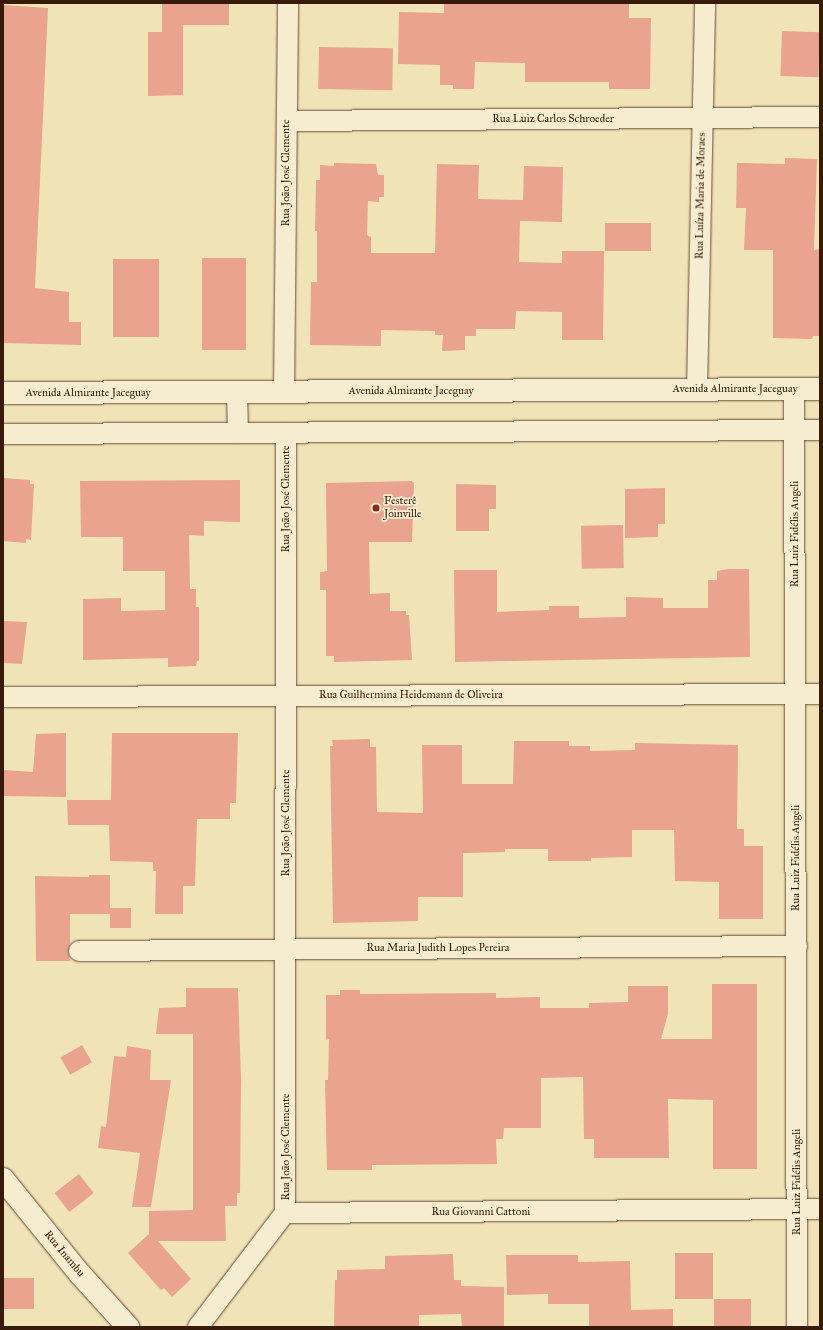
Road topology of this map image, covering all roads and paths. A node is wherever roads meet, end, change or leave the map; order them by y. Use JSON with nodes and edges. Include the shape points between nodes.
{"nodes":[{"id":1,"x":288,"y":3,"type":"edge"},
{"id":2,"x":705,"y":3,"type":"edge"},
{"id":3,"x":820,"y":117,"type":"edge"},
{"id":4,"x":702,"y":118,"type":"junction"},
{"id":5,"x":287,"y":120,"type":"junction"},
{"id":6,"x":794,"y":389,"type":"junction"},
{"id":7,"x":820,"y":389,"type":"edge"},
{"id":8,"x":697,"y":390,"type":"junction"},
{"id":9,"x":237,"y":392,"type":"junction"},
{"id":10,"x":284,"y":392,"type":"junction"},
{"id":11,"x":3,"y":394,"type":"edge"},
{"id":12,"x":794,"y":430,"type":"junction"},
{"id":13,"x":820,"y":430,"type":"edge"},
{"id":14,"x":238,"y":432,"type":"junction"},
{"id":15,"x":286,"y":433,"type":"junction"},
{"id":16,"x":3,"y":434,"type":"edge"},
{"id":17,"x":796,"y":694,"type":"junction"},
{"id":18,"x":820,"y":694,"type":"edge"},
{"id":19,"x":286,"y":696,"type":"junction"},
{"id":20,"x":3,"y":697,"type":"edge"},
{"id":21,"x":797,"y":946,"type":"junction"},
{"id":22,"x":286,"y":949,"type":"junction"},
{"id":23,"x":79,"y":951,"type":"dead end"},
{"id":24,"x":3,"y":1179,"type":"edge"},
{"id":25,"x":820,"y":1209,"type":"edge"},
{"id":26,"x":797,"y":1210,"type":"junction"},
{"id":27,"x":285,"y":1213,"type":"junction"},
{"id":28,"x":128,"y":1327,"type":"edge"},
{"id":29,"x":198,"y":1327,"type":"edge"},
{"id":30,"x":797,"y":1327,"type":"edge"}],
"edges":[{"from":1,"to":5,"type":"street","name":"Rua João José Clemente"},
{"from":2,"to":4,"type":"street","name":"Rua Luíza Maria de Moraes"},
{"from":3,"to":4,"type":"street","name":"Rua Luiz Carlos Schroeder"},
{"from":4,"to":5,"type":"street","name":"Rua Luiz Carlos Schroeder"},
{"from":4,"to":8,"type":"street","name":"Rua Luíza Maria de Moraes"},
{"from":5,"to":10,"type":"street","name":"Rua João José Clemente"},
{"from":6,"to":7,"type":"main road","name":"Avenida Almirante Jaceguay"},
{"from":6,"to":8,"type":"main road","name":"Avenida Almirante Jaceguay"},
{"from":6,"to":12,"type":"street","name":"Rua Luiz Fidélis Angeli"},
{"from":8,"to":10,"type":"main road","name":"Avenida Almirante Jaceguay"},
{"from":9,"to":10,"type":"main road","name":"Avenida Almirante Jaceguay"},
{"from":9,"to":11,"type":"main road","name":"Avenida Almirante Jaceguay"},
{"from":9,"to":14,"type":"street"},
{"from":12,"to":13,"type":"street"},
{"from":12,"to":15,"type":"street"},
{"from":12,"to":17,"type":"street","name":"Rua Luiz Fidélis Angeli"},
{"from":14,"to":15,"type":"street"},
{"from":14,"to":16,"type":"street"},
{"from":15,"to":19,"type":"street","name":"Rua João José Clemente"},
{"from":17,"to":18,"type":"street","name":"Rua Guilhermina Heidemann de Oliveira"},
{"from":17,"to":19,"type":"street","name":"Rua Guilhermina Heidemann de Oliveira"},
{"from":17,"to":21,"type":"street","name":"Rua Luiz Fidélis Angeli"},
{"from":19,"to":20,"type":"street","name":"Rua Guilhermina Heidemann de Oliveira"},
{"from":19,"to":22,"type":"street","name":"Rua João José Clemente"},
{"from":21,"to":22,"type":"street","name":"Rua Maria Judith Lopes Pereira"},
{"from":21,"to":26,"type":"street","name":"Rua Luiz Fidélis Angeli"},
{"from":22,"to":23,"type":"street","name":"Rua Maria Judith Lopes Pereira"},
{"from":22,"to":27,"type":"street","name":"Rua João José Clemente"},
{"from":24,"to":28,"type":"main road","name":"Rua Inambu","via":[[70,1262]]},
{"from":25,"to":26,"type":"street","name":"Rua Giovanni Cattoni"},
{"from":26,"to":27,"type":"street","name":"Rua Giovanni Cattoni"},
{"from":26,"to":30,"type":"street","name":"Rua Luiz Fidélis Angeli"},
{"from":27,"to":29,"type":"street"}]}
